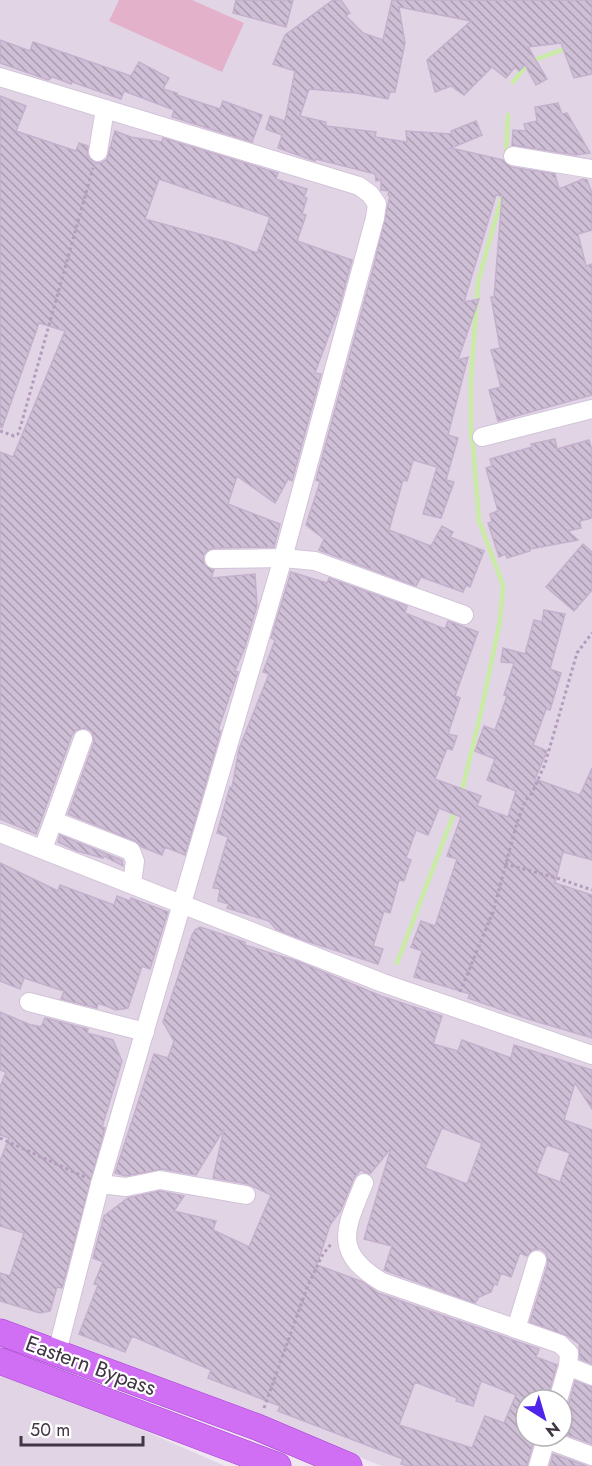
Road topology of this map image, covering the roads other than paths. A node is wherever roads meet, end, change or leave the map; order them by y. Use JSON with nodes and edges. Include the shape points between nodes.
{"nodes":[{"id":1,"x":0,"y":77,"type":"edge"},
{"id":2,"x":105,"y":109,"type":"junction"},
{"id":3,"x":98,"y":152,"type":"road end"},
{"id":4,"x":513,"y":156,"type":"dead end"},
{"id":5,"x":592,"y":169,"type":"edge"},
{"id":6,"x":592,"y":409,"type":"edge"},
{"id":7,"x":482,"y":437,"type":"dead end"},
{"id":8,"x":284,"y":558,"type":"junction"},
{"id":9,"x":214,"y":559,"type":"dead end"},
{"id":10,"x":464,"y":615,"type":"dead end"},
{"id":11,"x":83,"y":739,"type":"dead end"},
{"id":12,"x":54,"y":821,"type":"junction"},
{"id":13,"x":0,"y":833,"type":"edge"},
{"id":14,"x":43,"y":849,"type":"junction"},
{"id":15,"x":132,"y":884,"type":"junction"},
{"id":16,"x":182,"y":903,"type":"junction"},
{"id":17,"x":29,"y":1002,"type":"dead end"},
{"id":18,"x":145,"y":1032,"type":"junction"},
{"id":19,"x":592,"y":1055,"type":"edge"},
{"id":20,"x":364,"y":1183,"type":"dead end"},
{"id":21,"x":100,"y":1184,"type":"junction"},
{"id":22,"x":246,"y":1195,"type":"dead end"},
{"id":23,"x":537,"y":1260,"type":"dead end"},
{"id":24,"x":516,"y":1329,"type":"junction"},
{"id":25,"x":0,"y":1332,"type":"edge"},
{"id":26,"x":57,"y":1352,"type":"junction"},
{"id":27,"x":0,"y":1361,"type":"edge"},
{"id":28,"x":568,"y":1366,"type":"junction"},
{"id":29,"x":592,"y":1376,"type":"edge"},
{"id":30,"x":562,"y":1388,"type":"edge"},
{"id":31,"x":543,"y":1448,"type":"edge"},
{"id":32,"x":572,"y":1448,"type":"edge"},
{"id":33,"x":592,"y":1456,"type":"edge"},
{"id":34,"x":277,"y":1466,"type":"edge"},
{"id":35,"x":349,"y":1466,"type":"edge"},
{"id":36,"x":538,"y":1466,"type":"edge"}],
"edges":[{"from":1,"to":2,"type":"street"},
{"from":2,"to":3,"type":"street"},
{"from":2,"to":8,"type":"street","via":[[359,186],[376,204]]},
{"from":4,"to":5,"type":"street"},
{"from":6,"to":7,"type":"street"},
{"from":8,"to":9,"type":"street"},
{"from":8,"to":10,"type":"street","via":[[315,561]]},
{"from":8,"to":16,"type":"street"},
{"from":11,"to":12,"type":"street"},
{"from":12,"to":14,"type":"street"},
{"from":12,"to":15,"type":"street","via":[[131,851],[135,861]]},
{"from":13,"to":14,"type":"street"},
{"from":14,"to":15,"type":"street"},
{"from":15,"to":16,"type":"street"},
{"from":16,"to":18,"type":"street"},
{"from":16,"to":19,"type":"street","via":[[383,983]]},
{"from":17,"to":18,"type":"street"},
{"from":18,"to":21,"type":"street"},
{"from":20,"to":24,"type":"street","via":[[347,1225],[348,1248],[366,1272],[382,1282]]},
{"from":21,"to":22,"type":"street","via":[[126,1188],[160,1180]]},
{"from":21,"to":26,"type":"street"},
{"from":23,"to":24,"type":"street"},
{"from":24,"to":28,"type":"street","via":[[560,1344],[569,1353]]},
{"from":25,"to":26,"type":"highway","name":"Eastern Bypass"},
{"from":26,"to":35,"type":"highway","name":"Eastern Bypass"},
{"from":27,"to":34,"type":"highway","name":"Eastern Bypass"},
{"from":28,"to":29,"type":"street"},
{"from":28,"to":30,"type":"street"},
{"from":31,"to":36,"type":"street"},
{"from":32,"to":33,"type":"street"}]}
